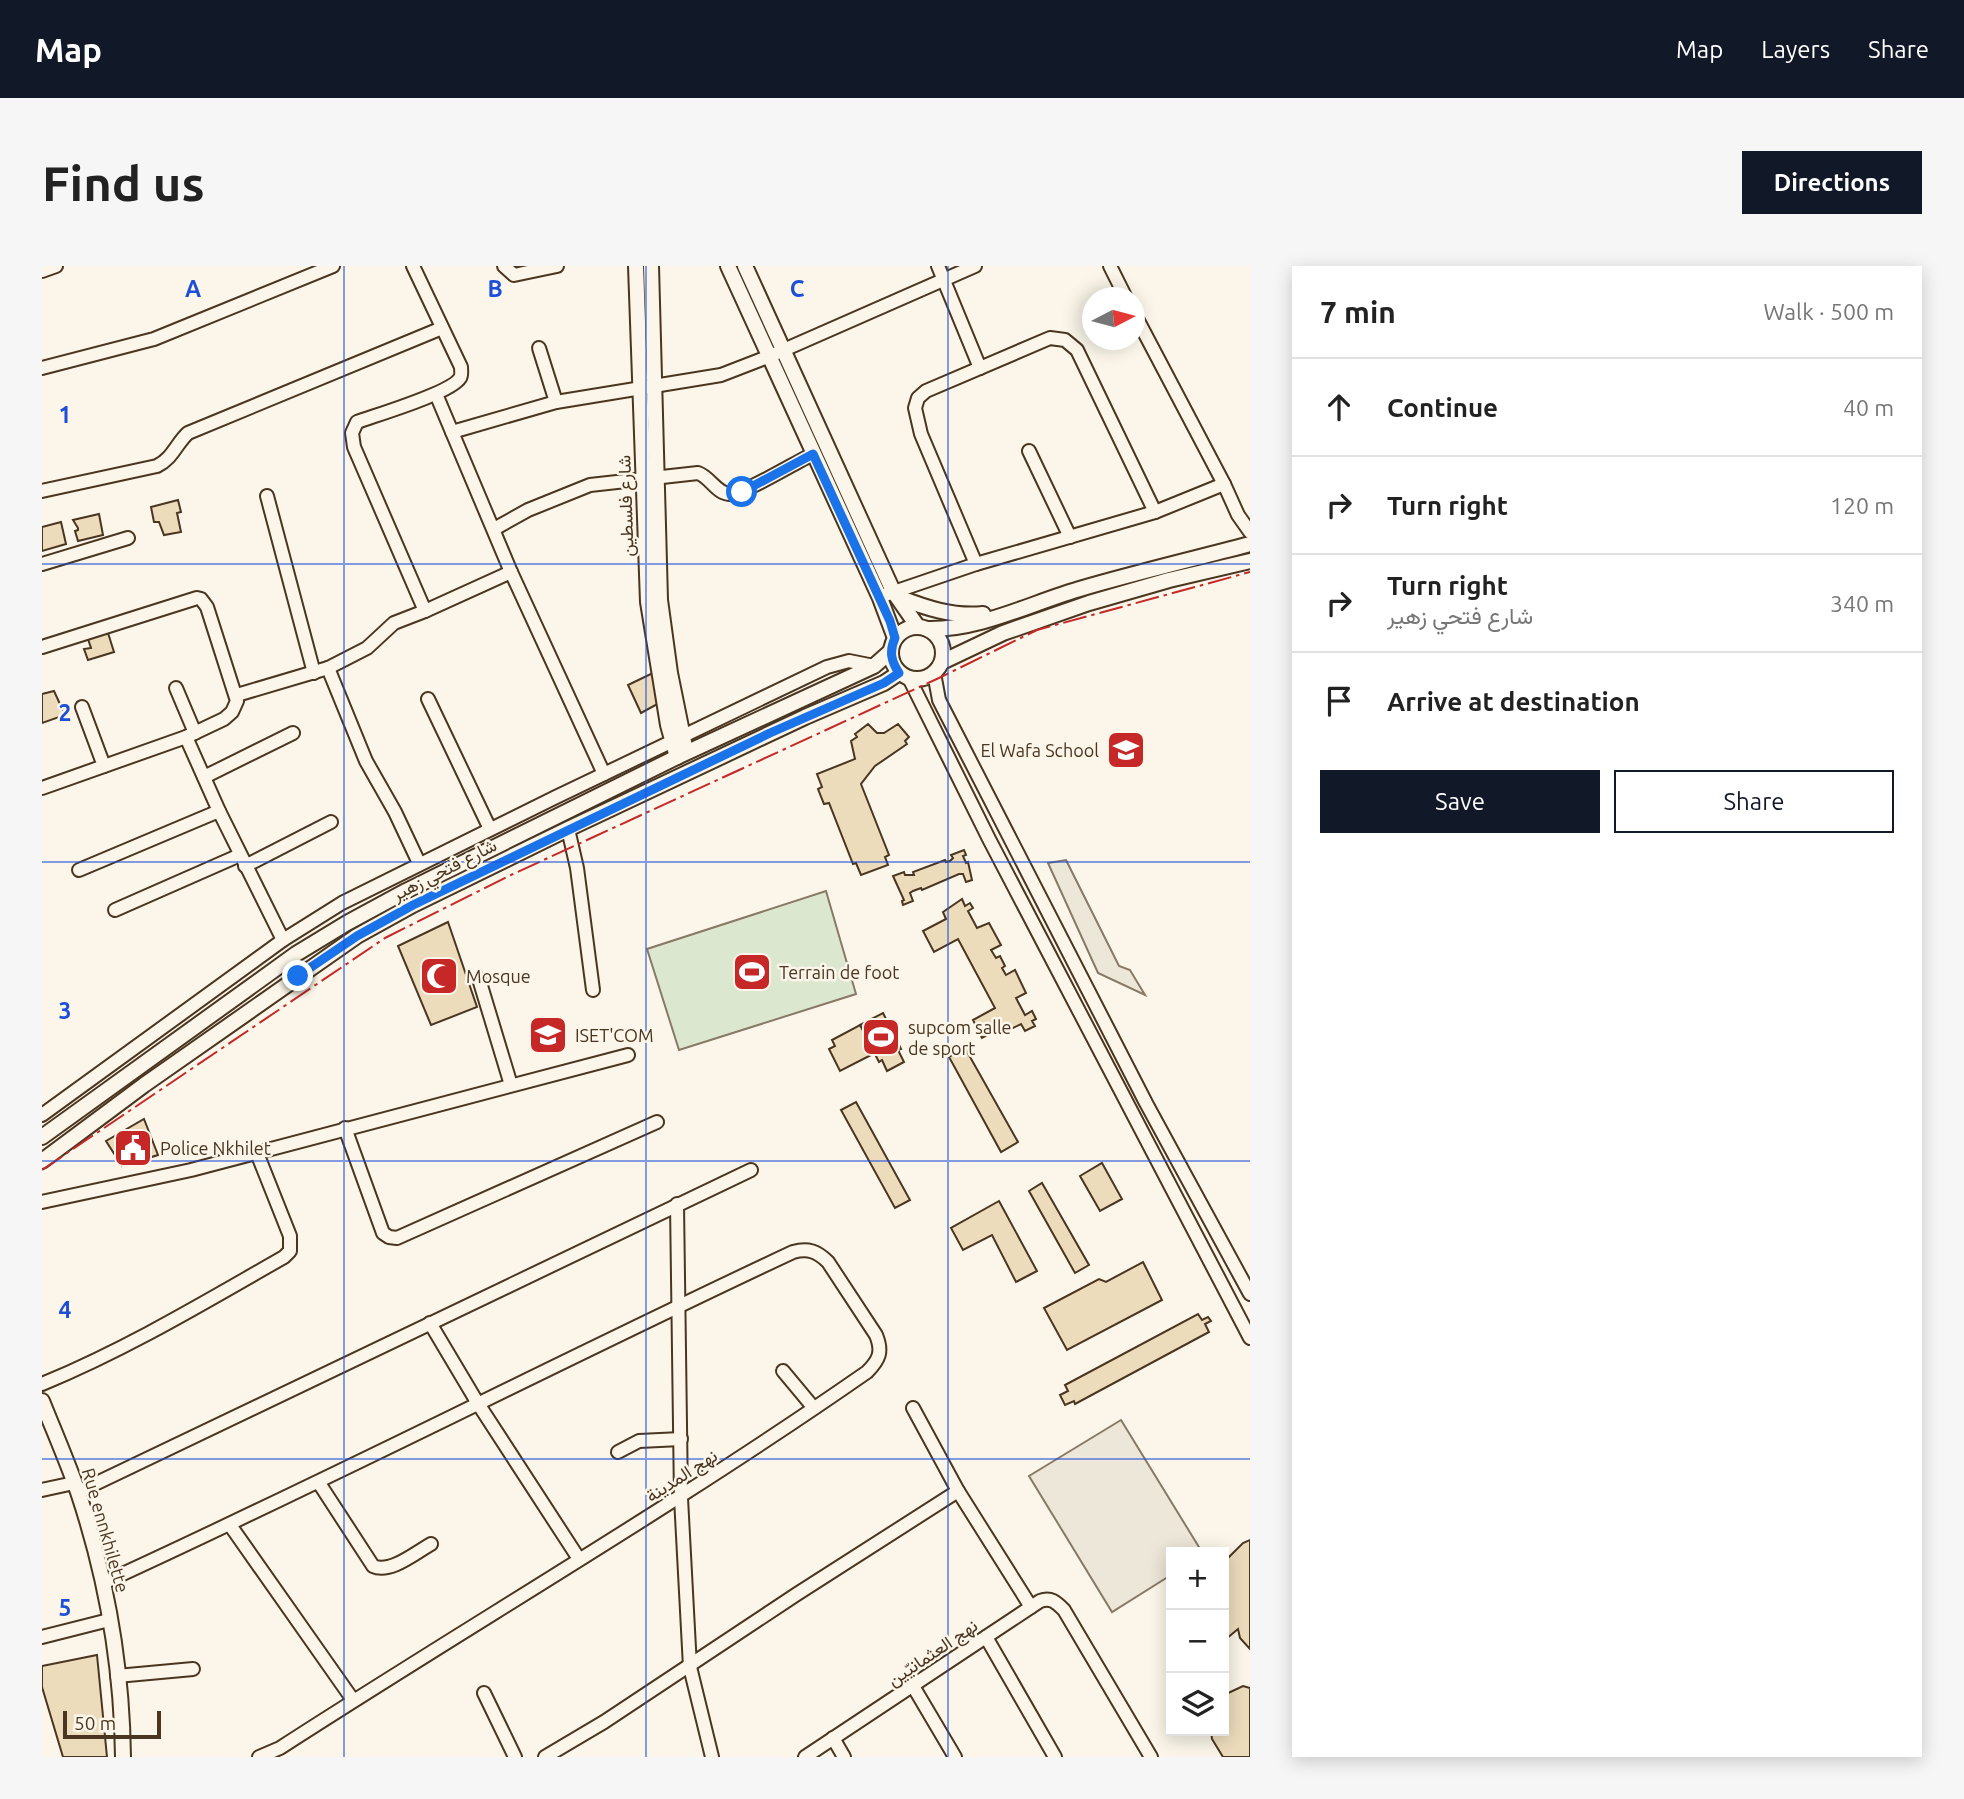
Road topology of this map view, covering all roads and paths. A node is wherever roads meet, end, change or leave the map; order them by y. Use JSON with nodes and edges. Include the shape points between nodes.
{"nodes":[{"id":1,"x":56,"y":266,"type":"edge"},
{"id":2,"x":333,"y":266,"type":"edge"},
{"id":3,"x":412,"y":266,"type":"edge"},
{"id":4,"x":504,"y":266,"type":"edge"},
{"id":5,"x":557,"y":266,"type":"edge"},
{"id":6,"x":636,"y":266,"type":"edge"},
{"id":7,"x":651,"y":266,"type":"edge"},
{"id":8,"x":728,"y":266,"type":"edge"},
{"id":9,"x":745,"y":266,"type":"edge"},
{"id":10,"x":938,"y":266,"type":"edge"},
{"id":11,"x":975,"y":266,"type":"edge"},
{"id":12,"x":1110,"y":266,"type":"edge"},
{"id":13,"x":42,"y":271,"type":"edge"},
{"id":14,"x":943,"y":280,"type":"junction"},
{"id":15,"x":1120,"y":287,"type":"edge"},
{"id":16,"x":442,"y":328,"type":"junction"},
{"id":17,"x":1145,"y":332,"type":"edge"},
{"id":18,"x":539,"y":348,"type":"dead end"},
{"id":19,"x":783,"y":349,"type":"junction"},
{"id":20,"x":770,"y":356,"type":"junction"},
{"id":21,"x":42,"y":368,"type":"edge"},
{"id":22,"x":980,"y":368,"type":"junction"},
{"id":23,"x":647,"y":386,"type":"junction"},
{"id":24,"x":436,"y":394,"type":"junction"},
{"id":25,"x":556,"y":402,"type":"junction"},
{"id":26,"x":452,"y":432,"type":"junction"},
{"id":27,"x":1029,"y":451,"type":"dead end"},
{"id":28,"x":813,"y":454,"type":"junction"},
{"id":29,"x":650,"y":479,"type":"junction"},
{"id":30,"x":1224,"y":484,"type":"junction"},
{"id":31,"x":42,"y":491,"type":"edge"},
{"id":32,"x":267,"y":496,"type":"dead end"},
{"id":33,"x":1154,"y":512,"type":"junction"},
{"id":34,"x":1247,"y":524,"type":"edge"},
{"id":35,"x":494,"y":529,"type":"junction"},
{"id":36,"x":1070,"y":537,"type":"junction"},
{"id":37,"x":128,"y":538,"type":"dead end"},
{"id":38,"x":1250,"y":544,"type":"edge"},
{"id":39,"x":1250,"y":561,"type":"edge"},
{"id":40,"x":42,"y":564,"type":"edge"},
{"id":41,"x":976,"y":564,"type":"junction"},
{"id":42,"x":511,"y":572,"type":"junction"},
{"id":43,"x":890,"y":595,"type":"junction"},
{"id":44,"x":425,"y":611,"type":"junction"},
{"id":45,"x":1012,"y":611,"type":"junction"},
{"id":46,"x":923,"y":628,"type":"junction"},
{"id":47,"x":893,"y":645,"type":"junction"},
{"id":48,"x":42,"y":647,"type":"edge"},
{"id":49,"x":874,"y":666,"type":"junction"},
{"id":50,"x":938,"y":667,"type":"junction"},
{"id":51,"x":328,"y":668,"type":"junction"},
{"id":52,"x":314,"y":673,"type":"junction"},
{"id":53,"x":904,"y":675,"type":"junction"},
{"id":54,"x":176,"y":688,"type":"dead end"},
{"id":55,"x":237,"y":695,"type":"junction"},
{"id":56,"x":428,"y":699,"type":"dead end"},
{"id":57,"x":82,"y":708,"type":"dead end"},
{"id":58,"x":293,"y":733,"type":"dead end"},
{"id":59,"x":190,"y":735,"type":"junction"},
{"id":60,"x":677,"y":739,"type":"junction"},
{"id":61,"x":682,"y":755,"type":"junction"},
{"id":62,"x":104,"y":766,"type":"junction"},
{"id":63,"x":604,"y":774,"type":"junction"},
{"id":64,"x":204,"y":777,"type":"junction"},
{"id":65,"x":43,"y":783,"type":"edge"},
{"id":66,"x":219,"y":811,"type":"junction"},
{"id":67,"x":331,"y":822,"type":"dead end"},
{"id":68,"x":490,"y":829,"type":"junction"},
{"id":69,"x":568,"y":829,"type":"junction"},
{"id":70,"x":242,"y":860,"type":"junction"},
{"id":71,"x":419,"y":863,"type":"junction"},
{"id":72,"x":79,"y":870,"type":"dead end"},
{"id":73,"x":115,"y":910,"type":"dead end"},
{"id":74,"x":283,"y":940,"type":"junction"},
{"id":75,"x":479,"y":979,"type":"dead end"},
{"id":76,"x":593,"y":990,"type":"dead end"},
{"id":77,"x":628,"y":1055,"type":"dead end"},
{"id":78,"x":511,"y":1086,"type":"junction"},
{"id":79,"x":42,"y":1115,"type":"edge"},
{"id":80,"x":657,"y":1122,"type":"dead end"},
{"id":81,"x":345,"y":1128,"type":"junction"},
{"id":82,"x":42,"y":1137,"type":"edge"},
{"id":83,"x":257,"y":1153,"type":"junction"},
{"id":84,"x":42,"y":1161,"type":"edge"},
{"id":85,"x":751,"y":1170,"type":"dead end"},
{"id":86,"x":42,"y":1202,"type":"edge"},
{"id":87,"x":677,"y":1204,"type":"junction"},
{"id":88,"x":1250,"y":1294,"type":"edge"},
{"id":89,"x":678,"y":1306,"type":"junction"},
{"id":90,"x":1246,"y":1320,"type":"edge"},
{"id":91,"x":430,"y":1323,"type":"junction"},
{"id":92,"x":1250,"y":1338,"type":"edge"},
{"id":93,"x":783,"y":1371,"type":"dead end"},
{"id":94,"x":42,"y":1384,"type":"edge"},
{"id":95,"x":42,"y":1401,"type":"edge"},
{"id":96,"x":477,"y":1402,"type":"junction"},
{"id":97,"x":813,"y":1407,"type":"junction"},
{"id":98,"x":913,"y":1408,"type":"dead end"},
{"id":99,"x":681,"y":1439,"type":"junction"},
{"id":100,"x":618,"y":1452,"type":"dead end"},
{"id":101,"x":320,"y":1483,"type":"junction"},
{"id":102,"x":76,"y":1487,"type":"junction"},
{"id":103,"x":42,"y":1490,"type":"edge"},
{"id":104,"x":958,"y":1492,"type":"junction"},
{"id":105,"x":681,"y":1498,"type":"junction"},
{"id":106,"x":230,"y":1525,"type":"junction"},
{"id":107,"x":430,"y":1545,"type":"dead end"},
{"id":108,"x":579,"y":1559,"type":"junction"},
{"id":109,"x":103,"y":1583,"type":"junction"},
{"id":110,"x":1031,"y":1607,"type":"junction"},
{"id":111,"x":109,"y":1620,"type":"junction"},
{"id":112,"x":42,"y":1637,"type":"edge"},
{"id":113,"x":986,"y":1637,"type":"junction"},
{"id":114,"x":690,"y":1667,"type":"junction"},
{"id":115,"x":193,"y":1669,"type":"dead end"},
{"id":116,"x":117,"y":1676,"type":"junction"},
{"id":117,"x":913,"y":1686,"type":"junction"},
{"id":118,"x":484,"y":1693,"type":"dead end"},
{"id":119,"x":353,"y":1700,"type":"junction"},
{"id":120,"x":833,"y":1738,"type":"junction"},
{"id":121,"x":123,"y":1757,"type":"edge"},
{"id":122,"x":259,"y":1757,"type":"edge"},
{"id":123,"x":515,"y":1757,"type":"edge"},
{"id":124,"x":545,"y":1757,"type":"edge"},
{"id":125,"x":712,"y":1757,"type":"edge"},
{"id":126,"x":805,"y":1757,"type":"edge"},
{"id":127,"x":844,"y":1757,"type":"edge"},
{"id":128,"x":955,"y":1757,"type":"edge"},
{"id":129,"x":1055,"y":1757,"type":"edge"},
{"id":130,"x":1151,"y":1757,"type":"edge"}],
"edges":[{"from":1,"to":13,"type":"street"},
{"from":2,"to":21,"type":"street","via":[[154,339]]},
{"from":3,"to":16,"type":"street"},
{"from":4,"to":5,"type":"street","via":[[513,275]]},
{"from":6,"to":23,"type":"street","name":"شارع فلسطين"},
{"from":7,"to":23,"type":"street","name":"شارع فلسطين"},
{"from":8,"to":20,"type":"street"},
{"from":9,"to":19,"type":"street"},
{"from":10,"to":14,"type":"street"},
{"from":11,"to":14,"type":"street"},
{"from":12,"to":15,"type":"street"},
{"from":14,"to":19,"type":"street"},
{"from":14,"to":22,"type":"street"},
{"from":16,"to":24,"type":"street","via":[[461,374]]},
{"from":16,"to":31,"type":"street","via":[[188,433],[158,466]]},
{"from":17,"to":30,"type":"street"},
{"from":18,"to":25,"type":"street"},
{"from":19,"to":20,"type":"street"},
{"from":19,"to":43,"type":"street"},
{"from":20,"to":23,"type":"street","via":[[708,378]]},
{"from":20,"to":28,"type":"street"},
{"from":22,"to":33,"type":"street","via":[[1034,343],[1065,340],[1077,351]]},
{"from":22,"to":41,"type":"street","via":[[926,391],[915,408],[921,434]]},
{"from":23,"to":25,"type":"street"},
{"from":23,"to":29,"type":"street","name":"شارع فلسطين"},
{"from":24,"to":26,"type":"street"},
{"from":24,"to":44,"type":"street","via":[[357,422],[352,433]]},
{"from":25,"to":26,"type":"street"},
{"from":26,"to":35,"type":"street"},
{"from":27,"to":36,"type":"street"},
{"from":28,"to":29,"type":"street","via":[[734,494],[723,492],[698,473]]},
{"from":28,"to":43,"type":"street"},
{"from":29,"to":35,"type":"street","via":[[590,485]]},
{"from":29,"to":60,"type":"street","name":"شارع فلسطين","via":[[648,602]]},
{"from":30,"to":33,"type":"street"},
{"from":30,"to":34,"type":"street"},
{"from":32,"to":52,"type":"street"},
{"from":33,"to":36,"type":"street"},
{"from":35,"to":42,"type":"street"},
{"from":36,"to":41,"type":"street"},
{"from":37,"to":40,"type":"street"},
{"from":38,"to":45,"type":"street"},
{"from":39,"to":50,"type":"street","via":[[1090,603],[1003,633]]},
{"from":41,"to":43,"type":"street"},
{"from":42,"to":44,"type":"street"},
{"from":42,"to":63,"type":"street"},
{"from":43,"to":45,"type":"street","via":[[966,616]]},
{"from":43,"to":46,"type":"street"},
{"from":43,"to":47,"type":"street"},
{"from":44,"to":51,"type":"street","via":[[394,623],[367,648]]},
{"from":45,"to":46,"type":"street","via":[[952,630]]},
{"from":46,"to":47,"type":"street","via":[[909,628]]},
{"from":46,"to":50,"type":"street","via":[[935,633],[943,646]]},
{"from":47,"to":49,"type":"street","name":"شارع فتحي زهير"},
{"from":47,"to":53,"type":"street","via":[[891,659]]},
{"from":48,"to":55,"type":"street","via":[[197,598],[207,607]]},
{"from":49,"to":60,"type":"street","via":[[842,662]]},
{"from":49,"to":61,"type":"street","name":"شارع فتحي زهير"},
{"from":50,"to":53,"type":"street","via":[[918,680]]},
{"from":50,"to":88,"type":"street","via":[[939,700],[1146,1103]]},
{"from":51,"to":52,"type":"street"},
{"from":51,"to":71,"type":"street","via":[[366,761]]},
{"from":52,"to":55,"type":"street"},
{"from":53,"to":69,"type":"street","name":"شارع فتحي زهير","via":[[805,716]]},
{"from":53,"to":90,"type":"street"},
{"from":54,"to":59,"type":"street"},
{"from":55,"to":59,"type":"street","via":[[225,719]]},
{"from":56,"to":68,"type":"street"},
{"from":57,"to":62,"type":"street"},
{"from":58,"to":64,"type":"street"},
{"from":59,"to":62,"type":"street"},
{"from":59,"to":64,"type":"street"},
{"from":60,"to":61,"type":"street","name":"شارع فلسطين"},
{"from":60,"to":63,"type":"street"},
{"from":61,"to":82,"type":"street","name":"شارع فتحي زهير","via":[[347,923],[296,954]]},
{"from":62,"to":65,"type":"street"},
{"from":63,"to":68,"type":"street"},
{"from":64,"to":66,"type":"street"},
{"from":66,"to":70,"type":"street"},
{"from":66,"to":72,"type":"street"},
{"from":67,"to":70,"type":"street"},
{"from":68,"to":71,"type":"street"},
{"from":69,"to":76,"type":"street"},
{"from":69,"to":84,"type":"street","name":"شارع فتحي زهير","via":[[357,936]]},
{"from":70,"to":73,"type":"street"},
{"from":70,"to":74,"type":"street"},
{"from":71,"to":74,"type":"street","via":[[342,902]]},
{"from":74,"to":79,"type":"street"},
{"from":75,"to":78,"type":"street"},
{"from":77,"to":78,"type":"street"},
{"from":78,"to":81,"type":"street"},
{"from":80,"to":81,"type":"street","via":[[397,1238],[383,1233]]},
{"from":81,"to":83,"type":"street"},
{"from":83,"to":86,"type":"street"},
{"from":83,"to":94,"type":"street","via":[[290,1236],[290,1251],[145,1337]]},
{"from":85,"to":87,"type":"street"},
{"from":87,"to":89,"type":"street"},
{"from":87,"to":91,"type":"street"},
{"from":89,"to":96,"type":"street"},
{"from":89,"to":97,"type":"street","name":"نهج المدينة","via":[[793,1252],[804,1249],[819,1254],[876,1335],[880,1353],[867,1372]]},
{"from":89,"to":99,"type":"street"},
{"from":90,"to":92,"type":"street"},
{"from":91,"to":96,"type":"street"},
{"from":91,"to":102,"type":"street"},
{"from":93,"to":97,"type":"street"},
{"from":95,"to":102,"type":"street","name":"Rue ennkhilette"},
{"from":96,"to":101,"type":"street"},
{"from":96,"to":108,"type":"street"},
{"from":97,"to":105,"type":"street","name":"نهج المدينة"},
{"from":98,"to":104,"type":"street"},
{"from":99,"to":100,"type":"street","via":[[639,1441]]},
{"from":99,"to":105,"type":"street"},
{"from":101,"to":106,"type":"street"},
{"from":101,"to":107,"type":"street","via":[[373,1566],[391,1566]]},
{"from":102,"to":103,"type":"street"},
{"from":102,"to":109,"type":"street","name":"Rue ennkhilette"},
{"from":104,"to":110,"type":"street"},
{"from":104,"to":114,"type":"street"},
{"from":105,"to":108,"type":"street","name":"نهج المدينة"},
{"from":105,"to":114,"type":"street"},
{"from":106,"to":109,"type":"street"},
{"from":106,"to":119,"type":"street"},
{"from":108,"to":119,"type":"street","name":"نهج المدينة"},
{"from":109,"to":111,"type":"street","name":"Rue ennkhilette"},
{"from":110,"to":113,"type":"street","name":"نهج العثمانيّين"},
{"from":110,"to":130,"type":"street","via":[[1044,1600],[1055,1601],[1064,1610]]},
{"from":111,"to":112,"type":"street"},
{"from":111,"to":116,"type":"street","name":"Rue ennkhilette"},
{"from":113,"to":117,"type":"street","name":"نهج العثمانيّين"},
{"from":113,"to":129,"type":"street"},
{"from":114,"to":124,"type":"street"},
{"from":114,"to":125,"type":"street"},
{"from":115,"to":116,"type":"street"},
{"from":116,"to":121,"type":"street","name":"Rue ennkhilette"},
{"from":117,"to":120,"type":"street","name":"نهج العثمانيّين"},
{"from":117,"to":128,"type":"street"},
{"from":118,"to":123,"type":"street"},
{"from":119,"to":122,"type":"street","name":"نهج المدينة"},
{"from":120,"to":126,"type":"street","name":"نهج العثمانيّين"},
{"from":120,"to":127,"type":"street"}]}
